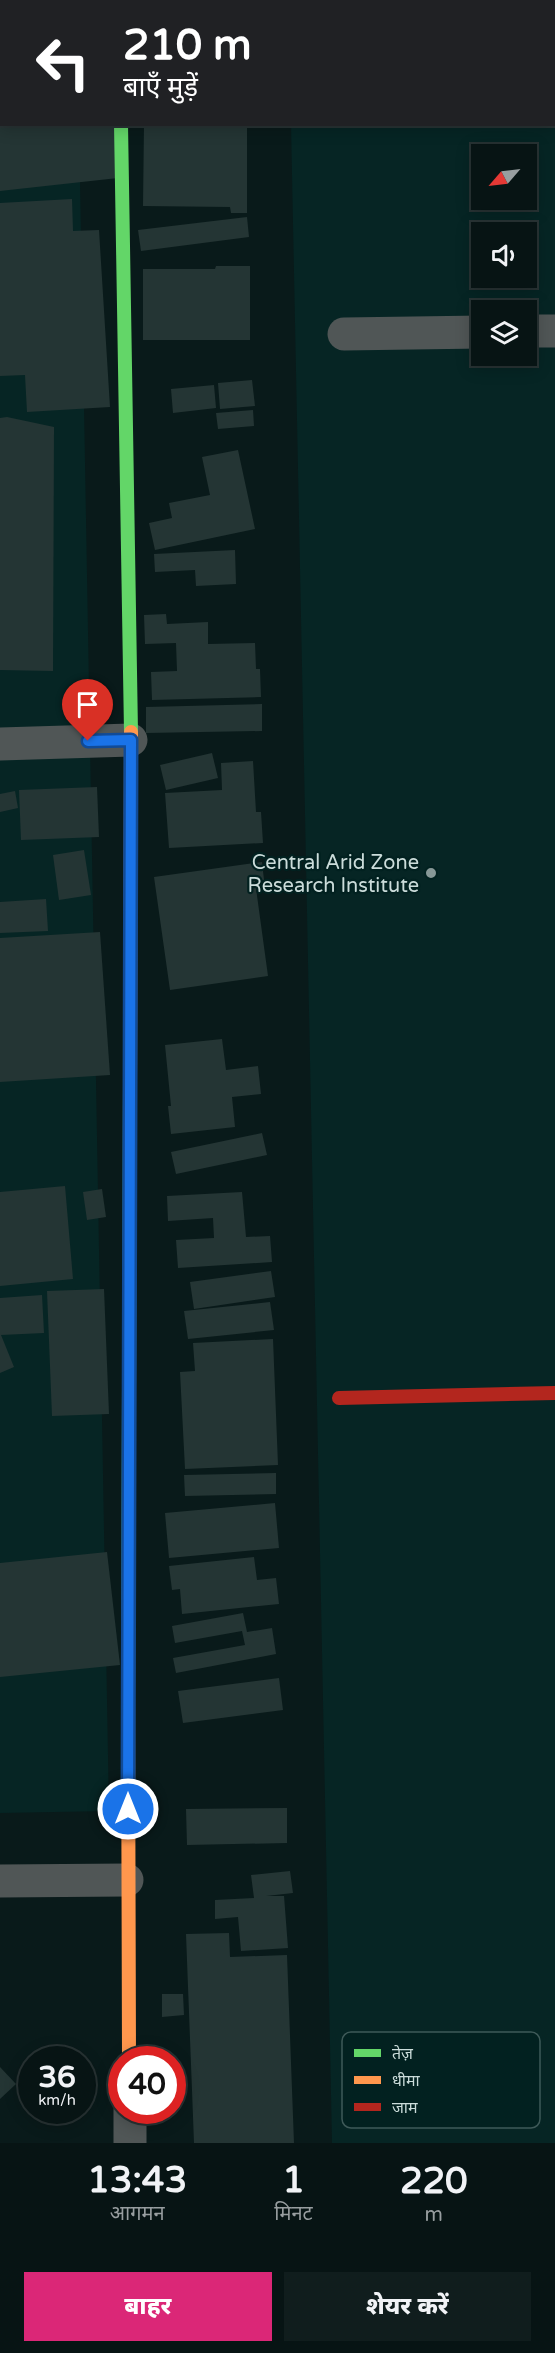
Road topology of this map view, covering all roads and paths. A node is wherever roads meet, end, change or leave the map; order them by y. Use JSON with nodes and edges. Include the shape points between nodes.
{"nodes":[{"id":1,"x":121,"y":126,"type":"edge"},
{"id":2,"x":537,"y":331,"type":"edge"},
{"id":3,"x":555,"y":331,"type":"edge"},
{"id":4,"x":471,"y":332,"type":"edge"},
{"id":5,"x":344,"y":334,"type":"dead end"},
{"id":6,"x":131,"y":740,"type":"junction"},
{"id":7,"x":0,"y":744,"type":"edge"},
{"id":8,"x":555,"y":1393,"type":"edge"},
{"id":9,"x":339,"y":1398,"type":"dead end"},
{"id":10,"x":127,"y":1880,"type":"junction"},
{"id":11,"x":0,"y":1881,"type":"edge"},
{"id":12,"x":129,"y":2046,"type":"edge"},
{"id":13,"x":130,"y":2124,"type":"edge"},
{"id":14,"x":130,"y":2143,"type":"edge"}],
"edges":[{"from":1,"to":6,"type":"street"},
{"from":2,"to":3,"type":"street"},
{"from":4,"to":5,"type":"street"},
{"from":6,"to":7,"type":"street"},
{"from":6,"to":10,"type":"street"},
{"from":8,"to":9,"type":"street"},
{"from":10,"to":11,"type":"street"},
{"from":10,"to":12,"type":"street"},
{"from":13,"to":14,"type":"street"}]}
